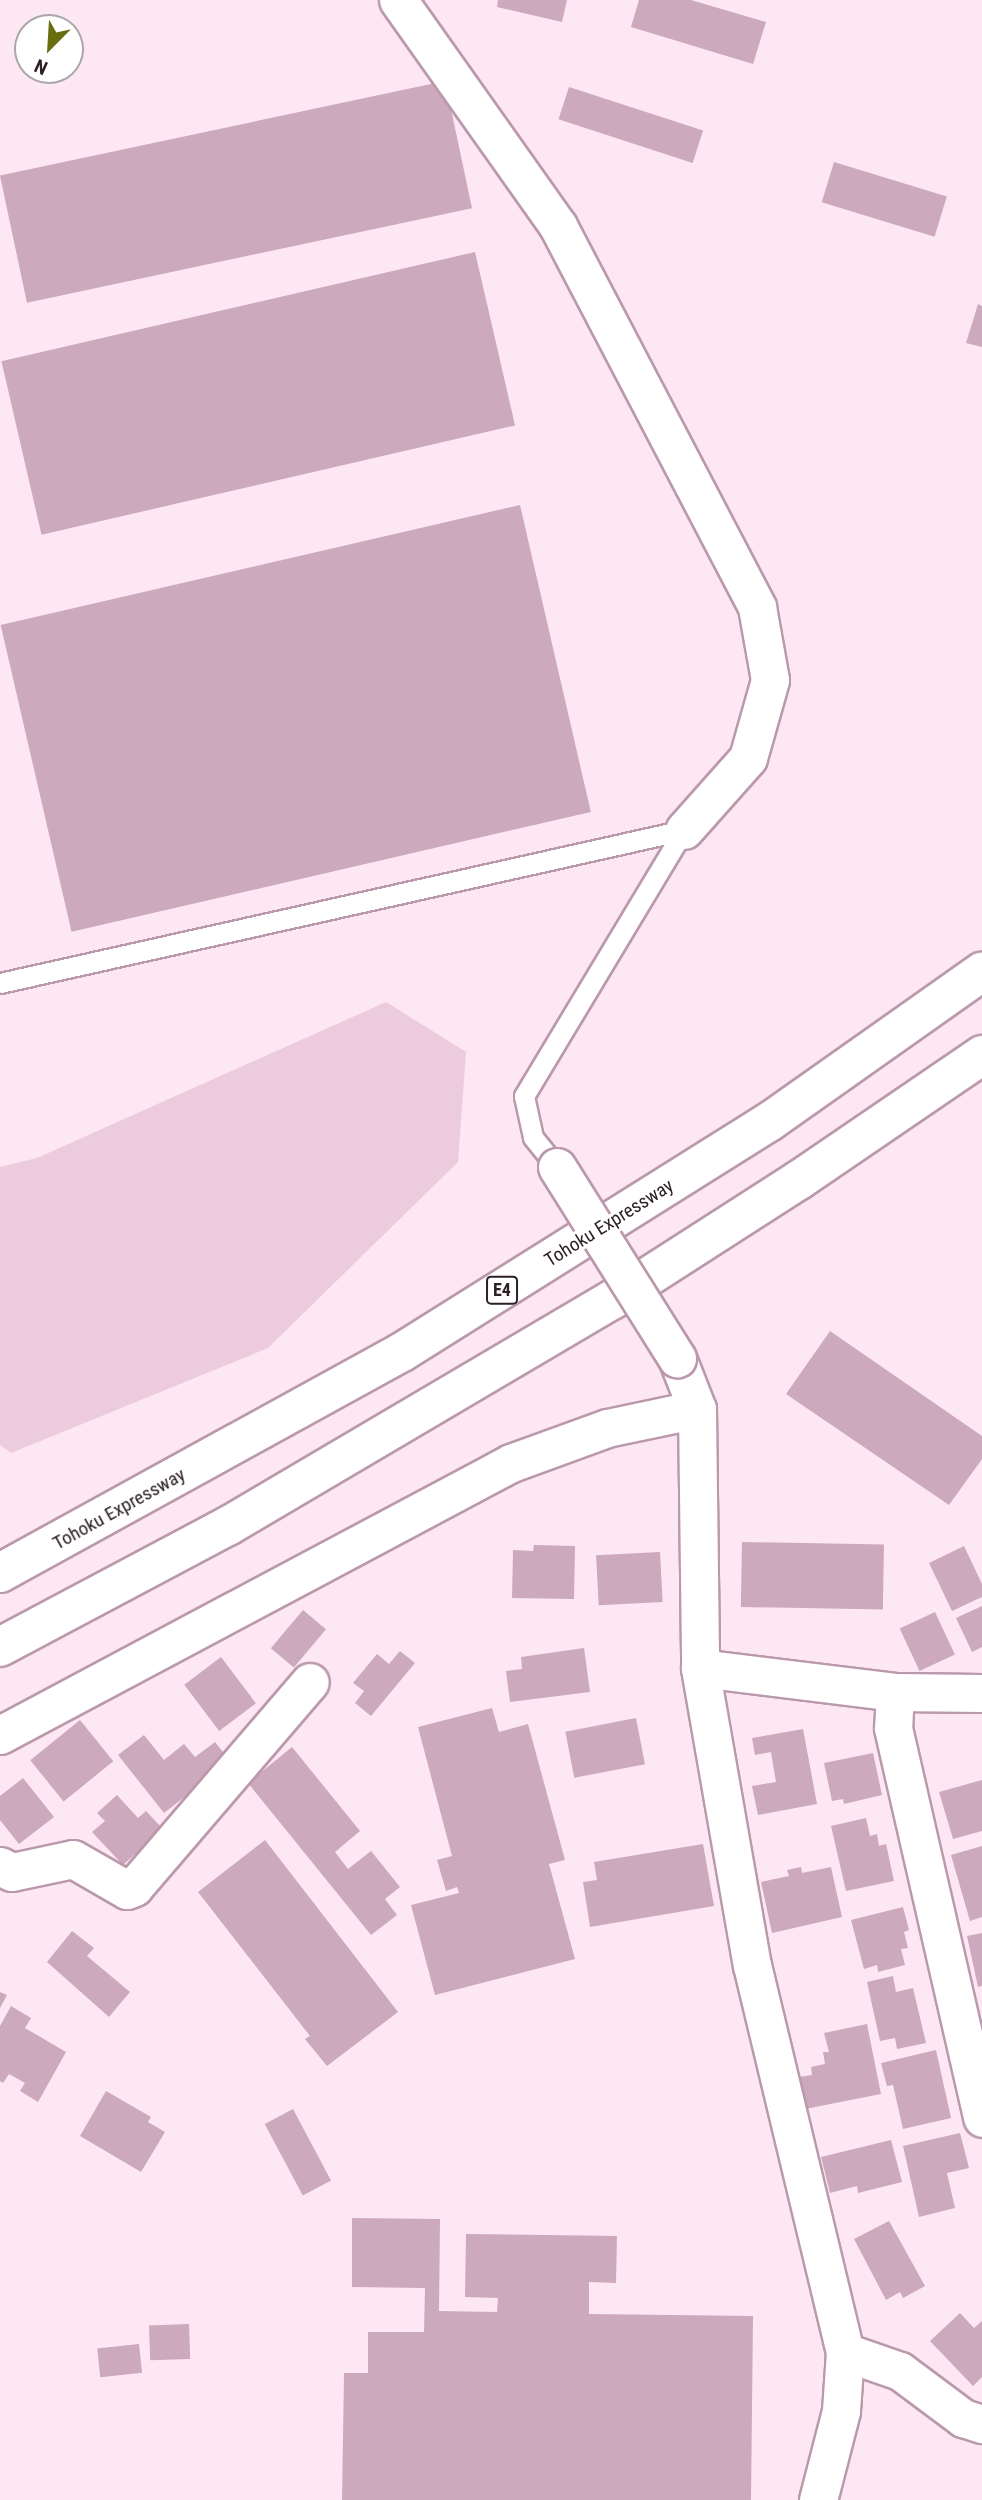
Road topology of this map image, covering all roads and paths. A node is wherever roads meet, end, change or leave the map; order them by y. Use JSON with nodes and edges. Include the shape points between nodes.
{"nodes":[{"id":1,"x":398,"y":0,"type":"edge"},
{"id":2,"x":684,"y":831,"type":"junction"},
{"id":3,"x":982,"y":972,"type":"edge"},
{"id":4,"x":0,"y":984,"type":"edge"},
{"id":5,"x":982,"y":1055,"type":"edge"},
{"id":6,"x":557,"y":1167,"type":"joint"},
{"id":7,"x":696,"y":1409,"type":"junction"},
{"id":8,"x":0,"y":1573,"type":"edge"},
{"id":9,"x":0,"y":1647,"type":"edge"},
{"id":10,"x":700,"y":1668,"type":"junction"},
{"id":11,"x":310,"y":1682,"type":"dead end"},
{"id":12,"x":895,"y":1692,"type":"junction"},
{"id":13,"x":982,"y":1693,"type":"edge"},
{"id":14,"x":0,"y":1735,"type":"edge"},
{"id":15,"x":0,"y":1866,"type":"edge"},
{"id":16,"x":974,"y":2054,"type":"edge"},
{"id":17,"x":982,"y":2118,"type":"edge"},
{"id":18,"x":845,"y":2352,"type":"junction"},
{"id":19,"x":982,"y":2424,"type":"edge"},
{"id":20,"x":818,"y":2500,"type":"edge"}],
"edges":[{"from":1,"to":2,"type":"street","via":[[558,226],[757,607],[770,680],[748,758]]},
{"from":2,"to":4,"type":"lane"},
{"from":2,"to":6,"type":"lane","via":[[524,1096],[533,1137]]},
{"from":3,"to":8,"type":"highway","name":"Tohoku Expressway","number":"E4","via":[[769,1122],[402,1352]]},
{"from":5,"to":9,"type":"highway","via":[[800,1180],[600,1307],[228,1526]]},
{"from":6,"to":7,"type":"street","bridge":true,"via":[[677,1357]]},
{"from":7,"to":10,"type":"street"},
{"from":7,"to":14,"type":"street","via":[[607,1427],[511,1463]]},
{"from":10,"to":12,"type":"street"},
{"from":10,"to":18,"type":"street","via":[[752,1965]]},
{"from":11,"to":15,"type":"street","via":[[134,1887],[127,1890],[73,1859],[12,1872]]},
{"from":12,"to":13,"type":"street"},
{"from":12,"to":16,"type":"street","via":[[893,1728]]},
{"from":16,"to":17,"type":"street"},
{"from":18,"to":19,"type":"street","via":[[908,2375],[963,2418]]},
{"from":18,"to":20,"type":"street","via":[[841,2411]]}]}
